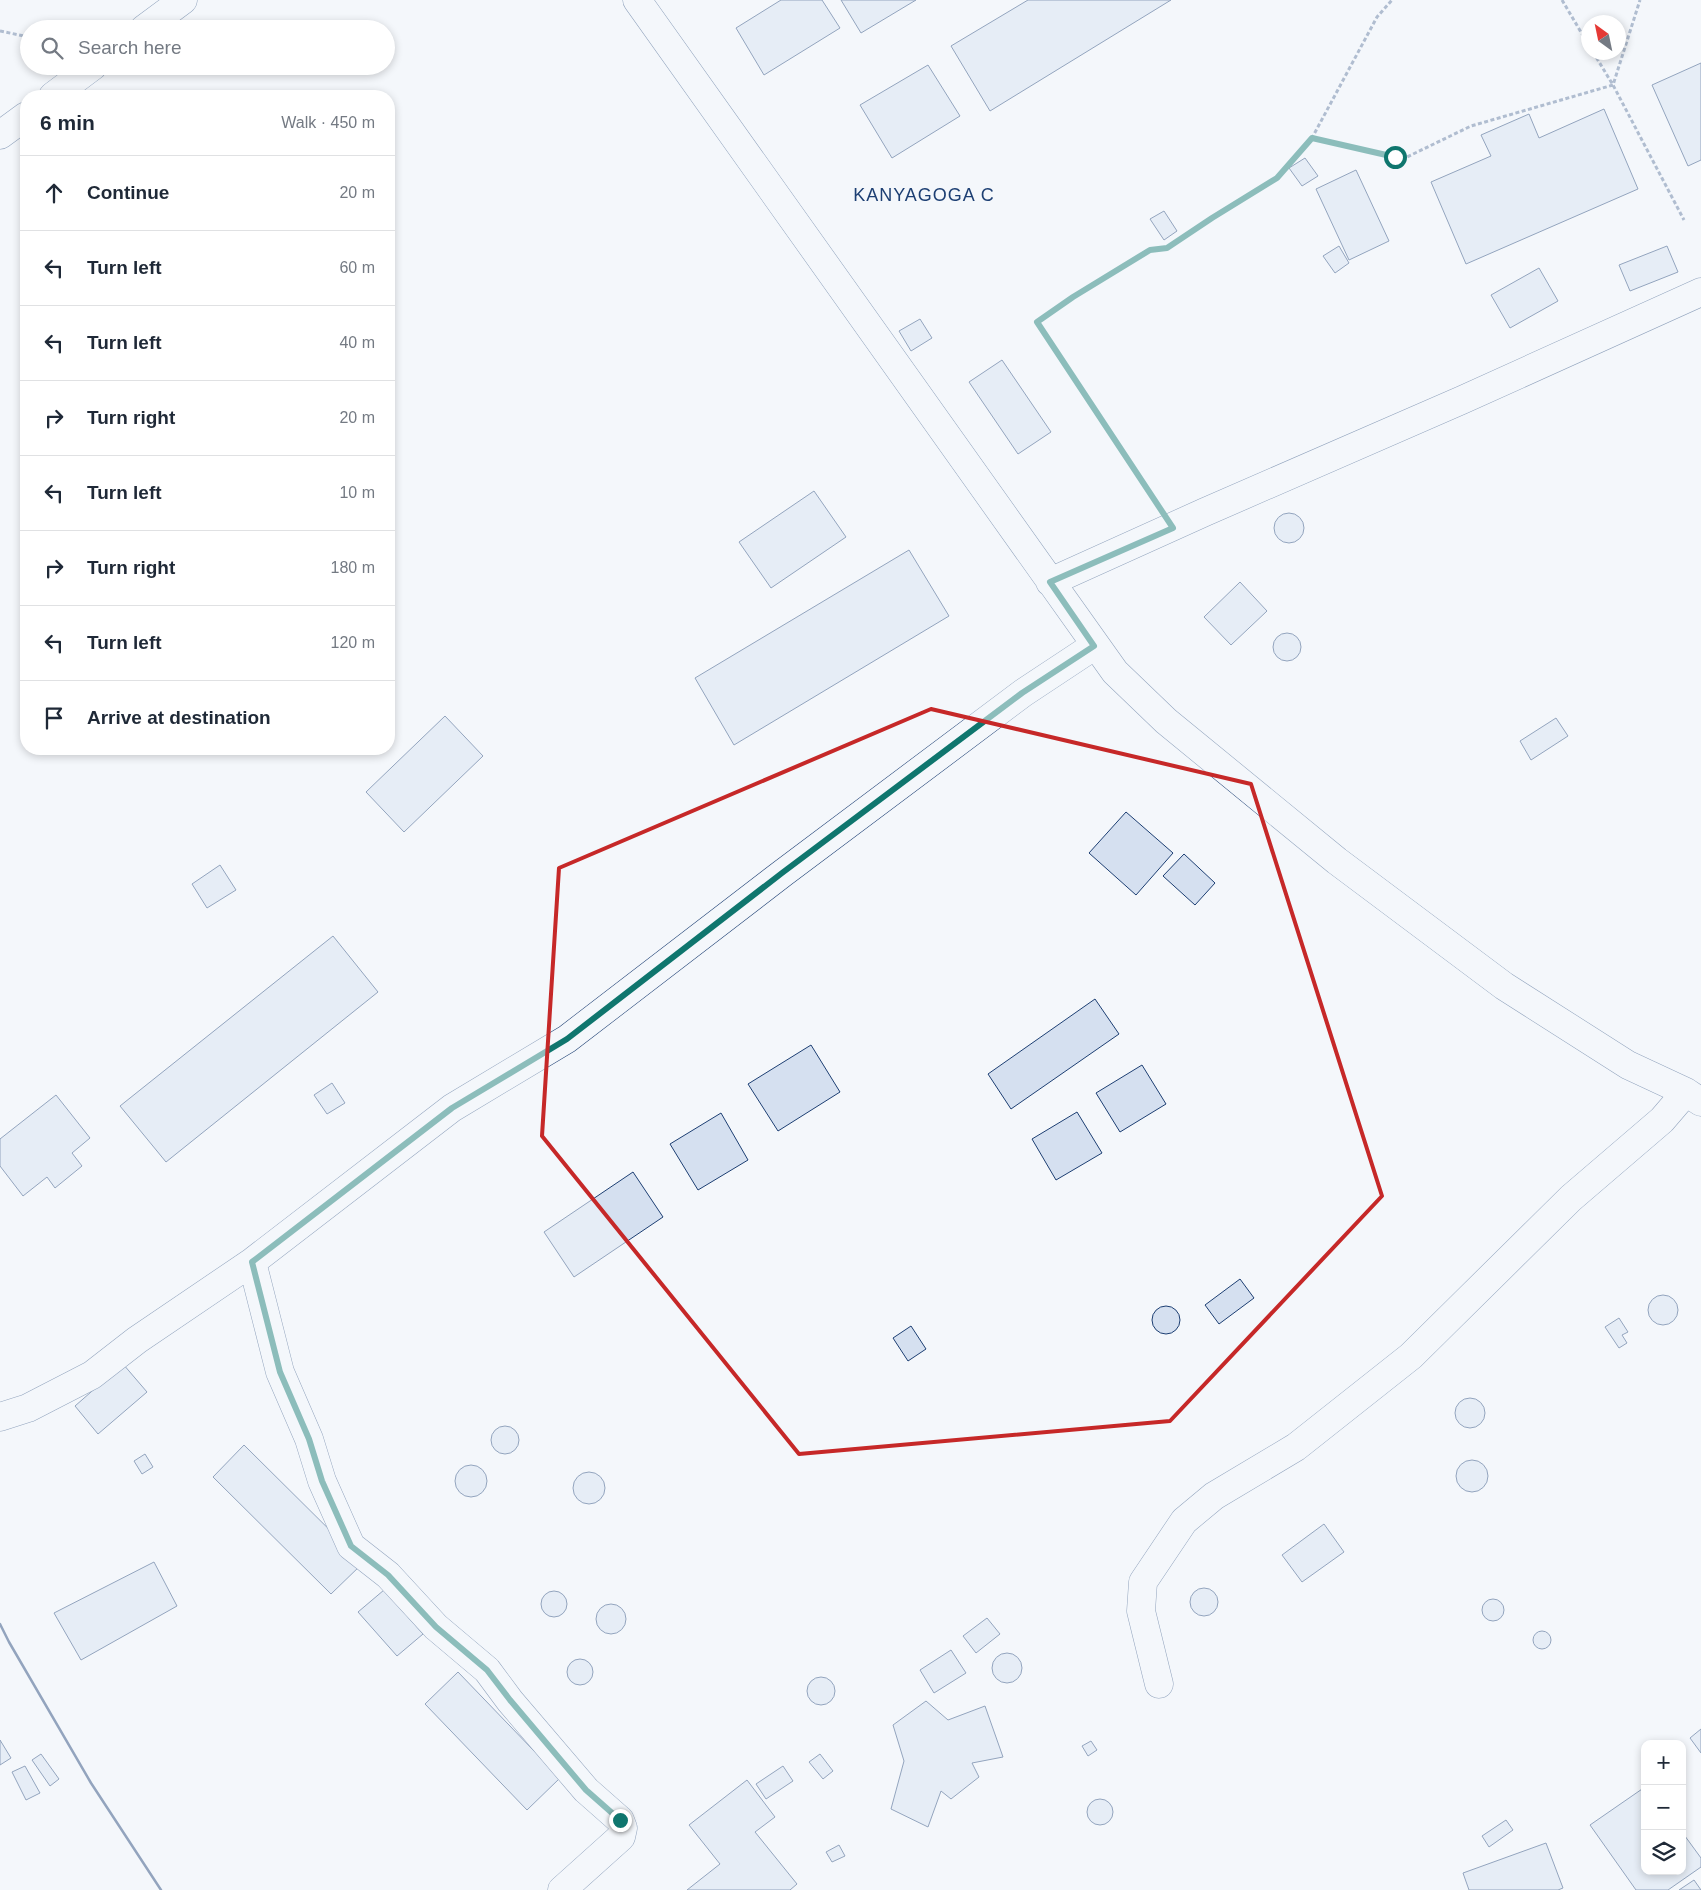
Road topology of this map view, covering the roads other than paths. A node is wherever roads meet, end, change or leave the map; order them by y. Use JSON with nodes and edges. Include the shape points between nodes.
{"nodes":[{"id":1,"x":183,"y":0,"type":"edge"},
{"id":2,"x":638,"y":0,"type":"edge"},
{"id":3,"x":156,"y":20,"type":"edge"},
{"id":4,"x":81,"y":75,"type":"edge"},
{"id":5,"x":61,"y":90,"type":"edge"},
{"id":6,"x":20,"y":120,"type":"edge"},
{"id":7,"x":0,"y":135,"type":"edge"},
{"id":8,"x":1701,"y":292,"type":"edge"},
{"id":9,"x":1050,"y":582,"type":"junction"},
{"id":10,"x":1094,"y":646,"type":"junction"},
{"id":11,"x":1693,"y":1097,"type":"edge"},
{"id":12,"x":252,"y":1262,"type":"junction"},
{"id":13,"x":0,"y":1417,"type":"edge"},
{"id":14,"x":1159,"y":1684,"type":"dead end"},
{"id":15,"x":562,"y":1890,"type":"edge"}],
"edges":[{"from":1,"to":3,"type":"street"},
{"from":2,"to":9,"type":"street"},
{"from":4,"to":5,"type":"street"},
{"from":6,"to":7,"type":"street"},
{"from":8,"to":9,"type":"street"},
{"from":9,"to":10,"type":"street"},
{"from":10,"to":11,"type":"street","via":[[1115,672],[1166,721],[1345,867],[1504,986],[1628,1065]]},
{"from":10,"to":12,"type":"street","via":[[1022,693],[567,1039],[452,1108]]},
{"from":11,"to":14,"type":"street","via":[[1571,1198],[1411,1356],[1296,1447],[1214,1496],[1184,1521],[1143,1582],[1141,1611]]},
{"from":12,"to":13,"type":"street","via":[[137,1340],[92,1375],[28,1408]]},
{"from":12,"to":15,"type":"street","via":[[280,1372],[351,1546],[388,1575],[436,1627],[487,1670],[586,1790],[620,1820],[621,1836]]}]}
